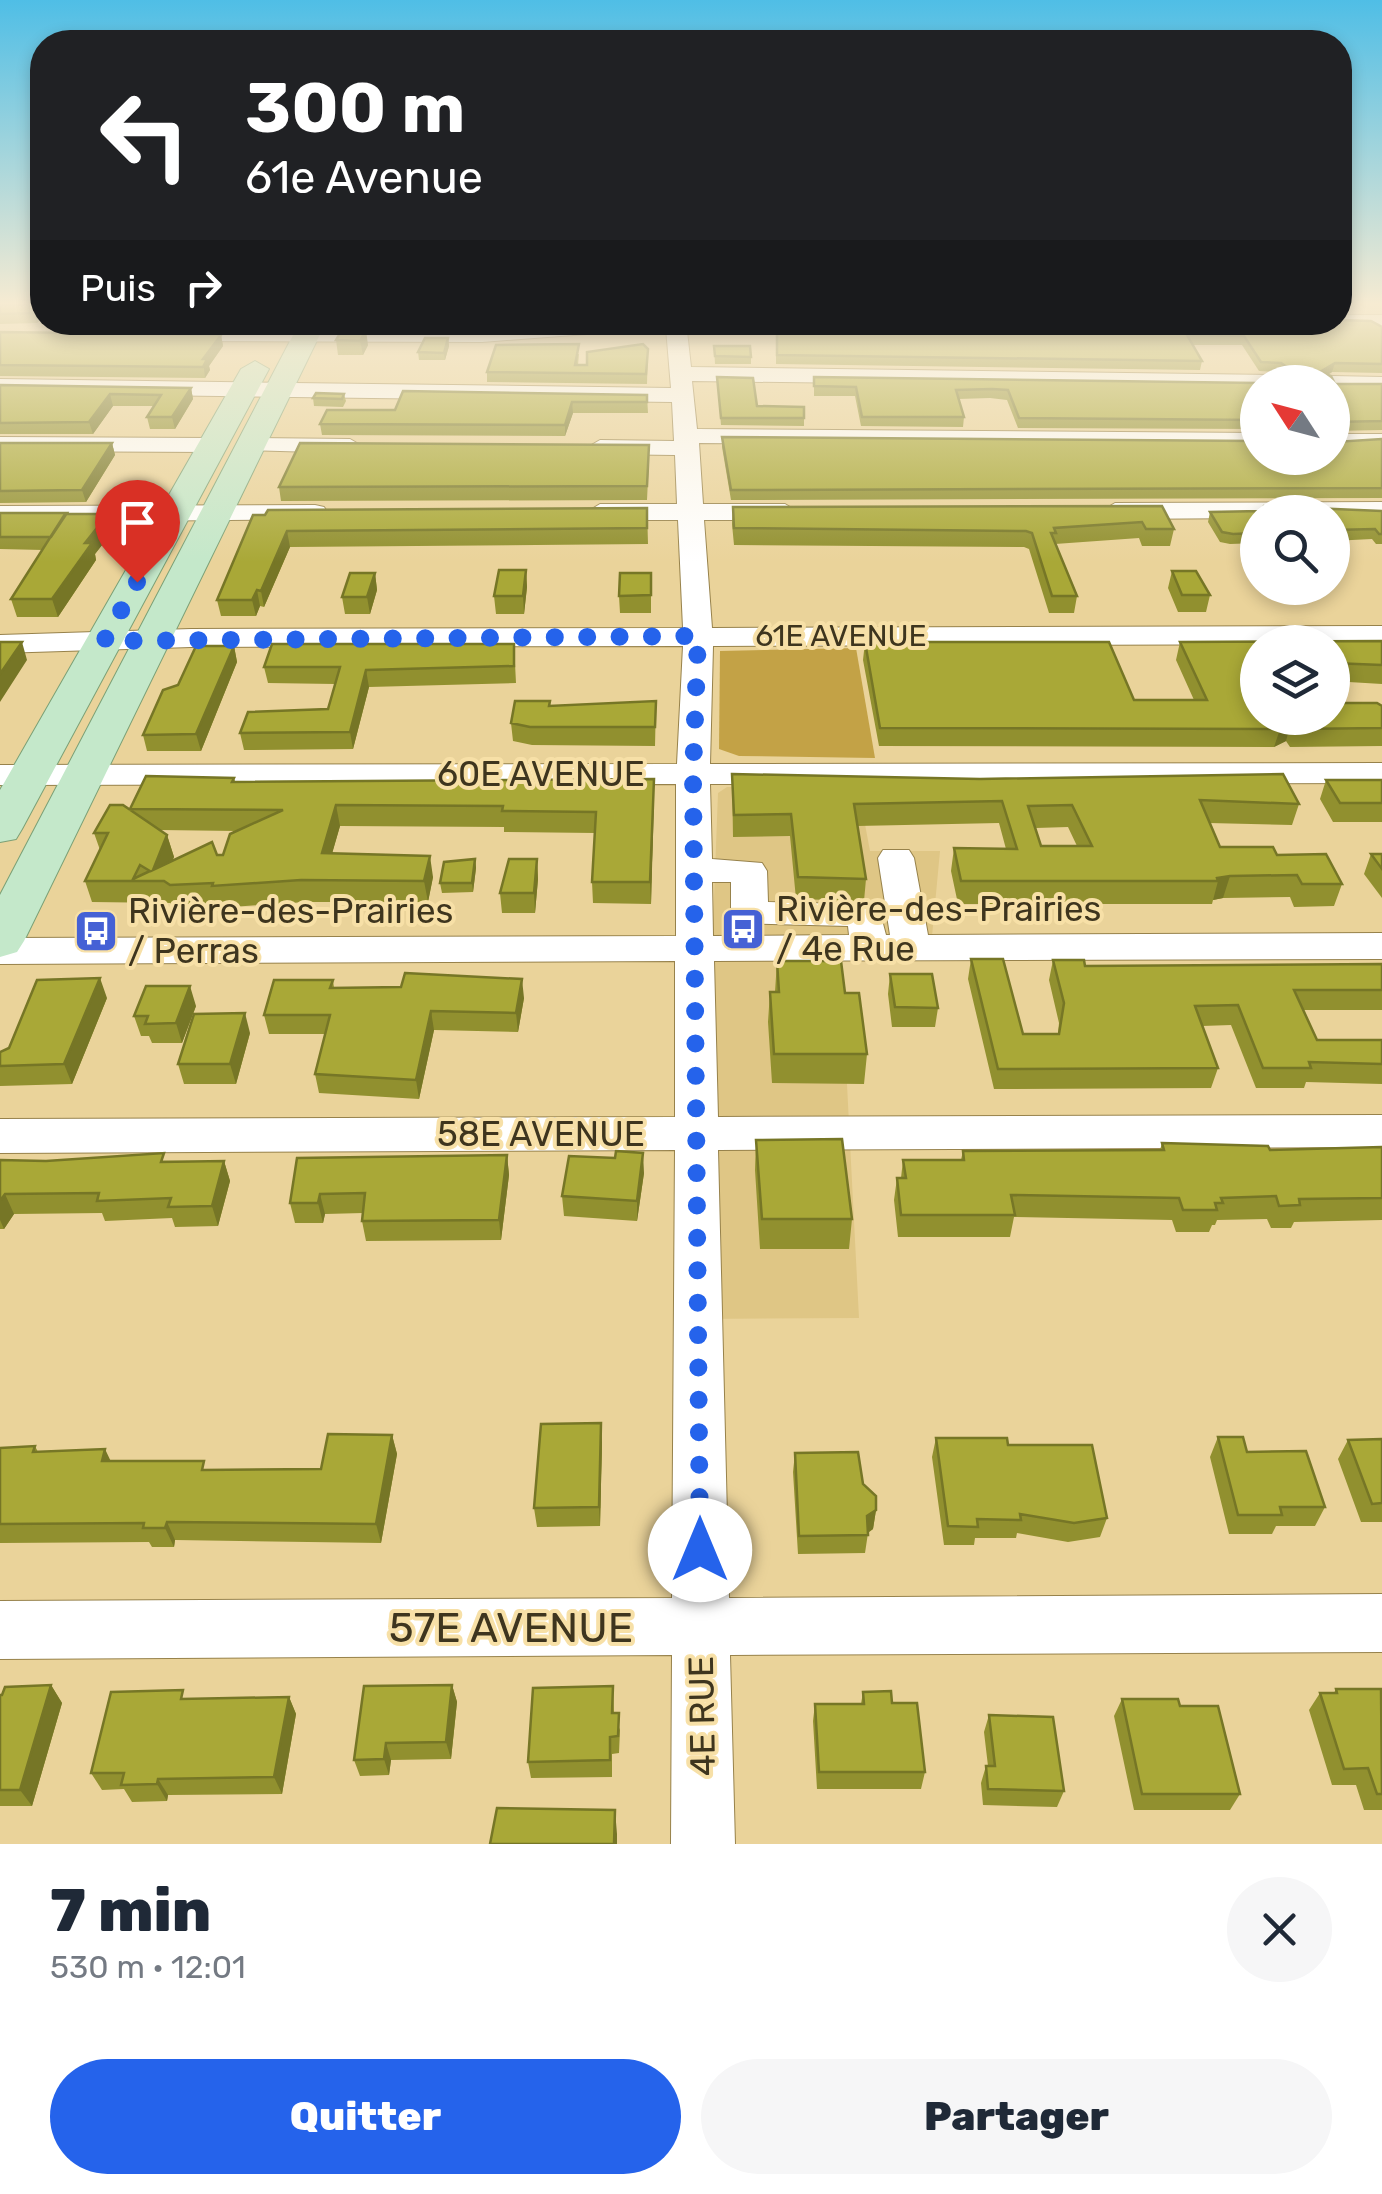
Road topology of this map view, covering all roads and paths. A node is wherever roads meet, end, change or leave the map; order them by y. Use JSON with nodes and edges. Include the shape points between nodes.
{"nodes":[{"id":1,"x":260,"y":390,"type":"edge"},
{"id":2,"x":262,"y":390,"type":"edge"},
{"id":3,"x":684,"y":390,"type":"edge"},
{"id":4,"x":1240,"y":440,"type":"edge"},
{"id":5,"x":1350,"y":441,"type":"edge"},
{"id":6,"x":1382,"y":441,"type":"edge"},
{"id":7,"x":686,"y":442,"type":"junction"},
{"id":8,"x":0,"y":444,"type":"edge"},
{"id":9,"x":212,"y":445,"type":"junction"},
{"id":10,"x":250,"y":445,"type":"junction"},
{"id":11,"x":375,"y":446,"type":"edge"},
{"id":12,"x":570,"y":447,"type":"edge"},
{"id":13,"x":1382,"y":510,"type":"edge"},
{"id":14,"x":1086,"y":511,"type":"edge"},
{"id":15,"x":573,"y":512,"type":"edge"},
{"id":16,"x":690,"y":512,"type":"junction"},
{"id":17,"x":809,"y":512,"type":"edge"},
{"id":18,"x":215,"y":513,"type":"junction"},
{"id":19,"x":339,"y":513,"type":"edge"},
{"id":20,"x":0,"y":514,"type":"edge"},
{"id":21,"x":175,"y":514,"type":"junction"},
{"id":22,"x":1382,"y":635,"type":"edge"},
{"id":23,"x":698,"y":636,"type":"junction"},
{"id":24,"x":152,"y":638,"type":"junction"},
{"id":25,"x":104,"y":641,"type":"junction"},
{"id":26,"x":0,"y":644,"type":"edge"},
{"id":27,"x":1382,"y":772,"type":"edge"},
{"id":28,"x":693,"y":774,"type":"junction"},
{"id":29,"x":15,"y":775,"type":"edge"},
{"id":30,"x":83,"y":775,"type":"junction"},
{"id":31,"x":0,"y":829,"type":"edge"},
{"id":32,"x":896,"y":858,"type":"dead end"},
{"id":33,"x":695,"y":870,"type":"junction"},
{"id":34,"x":0,"y":940,"type":"edge"},
{"id":35,"x":1382,"y":946,"type":"edge"},
{"id":36,"x":869,"y":947,"type":"junction"},
{"id":37,"x":911,"y":947,"type":"junction"},
{"id":38,"x":696,"y":949,"type":"junction"},
{"id":39,"x":0,"y":951,"type":"edge"},
{"id":40,"x":1382,"y":1131,"type":"edge"},
{"id":41,"x":697,"y":1134,"type":"junction"},
{"id":42,"x":0,"y":1136,"type":"edge"},
{"id":43,"x":1382,"y":1623,"type":"edge"},
{"id":44,"x":701,"y":1627,"type":"junction"},
{"id":45,"x":0,"y":1630,"type":"edge"},
{"id":46,"x":704,"y":1844,"type":"edge"}],
"edges":[{"from":1,"to":9,"type":"main road"},
{"from":2,"to":10,"type":"main road"},
{"from":3,"to":7,"type":"street","name":"4E RUE"},
{"from":4,"to":7,"type":"street"},
{"from":5,"to":6,"type":"street"},
{"from":7,"to":12,"type":"street"},
{"from":7,"to":16,"type":"street","name":"4E RUE"},
{"from":8,"to":9,"type":"street"},
{"from":9,"to":21,"type":"main road"},
{"from":10,"to":11,"type":"street"},
{"from":10,"to":18,"type":"main road"},
{"from":13,"to":14,"type":"street"},
{"from":15,"to":16,"type":"street"},
{"from":16,"to":17,"type":"street"},
{"from":16,"to":23,"type":"street","name":"4E RUE"},
{"from":18,"to":19,"type":"street"},
{"from":18,"to":21,"type":"street"},
{"from":18,"to":24,"type":"main road"},
{"from":20,"to":21,"type":"street"},
{"from":21,"to":25,"type":"main road"},
{"from":22,"to":23,"type":"street","name":"61E AVENUE"},
{"from":23,"to":24,"type":"street","name":"61E AVENUE"},
{"from":23,"to":28,"type":"street","name":"4E RUE"},
{"from":24,"to":25,"type":"street","name":"61E AVENUE"},
{"from":24,"to":30,"type":"main road"},
{"from":25,"to":26,"type":"street","name":"61E AVENUE"},
{"from":25,"to":29,"type":"main road"},
{"from":27,"to":28,"type":"street","name":"60E AVENUE"},
{"from":28,"to":30,"type":"street","name":"60E AVENUE"},
{"from":28,"to":33,"type":"street","name":"4E RUE"},
{"from":29,"to":30,"type":"street","name":"60E AVENUE"},
{"from":29,"to":31,"type":"main road"},
{"from":30,"to":34,"type":"main road"},
{"from":32,"to":37,"type":"street"},
{"from":33,"to":36,"type":"street","via":[[749,871],[750,914],[866,914]]},
{"from":33,"to":38,"type":"street","name":"4E RUE"},
{"from":35,"to":37,"type":"street"},
{"from":36,"to":37,"type":"street"},
{"from":36,"to":38,"type":"street"},
{"from":38,"to":39,"type":"street"},
{"from":38,"to":41,"type":"street","name":"4E RUE"},
{"from":40,"to":41,"type":"street","name":"58E AVENUE"},
{"from":41,"to":42,"type":"street","name":"58E AVENUE"},
{"from":41,"to":44,"type":"street","name":"4E RUE"},
{"from":43,"to":44,"type":"street","name":"57E AVENUE"},
{"from":44,"to":45,"type":"street","name":"57E AVENUE"},
{"from":44,"to":46,"type":"street","name":"4E RUE"}]}
